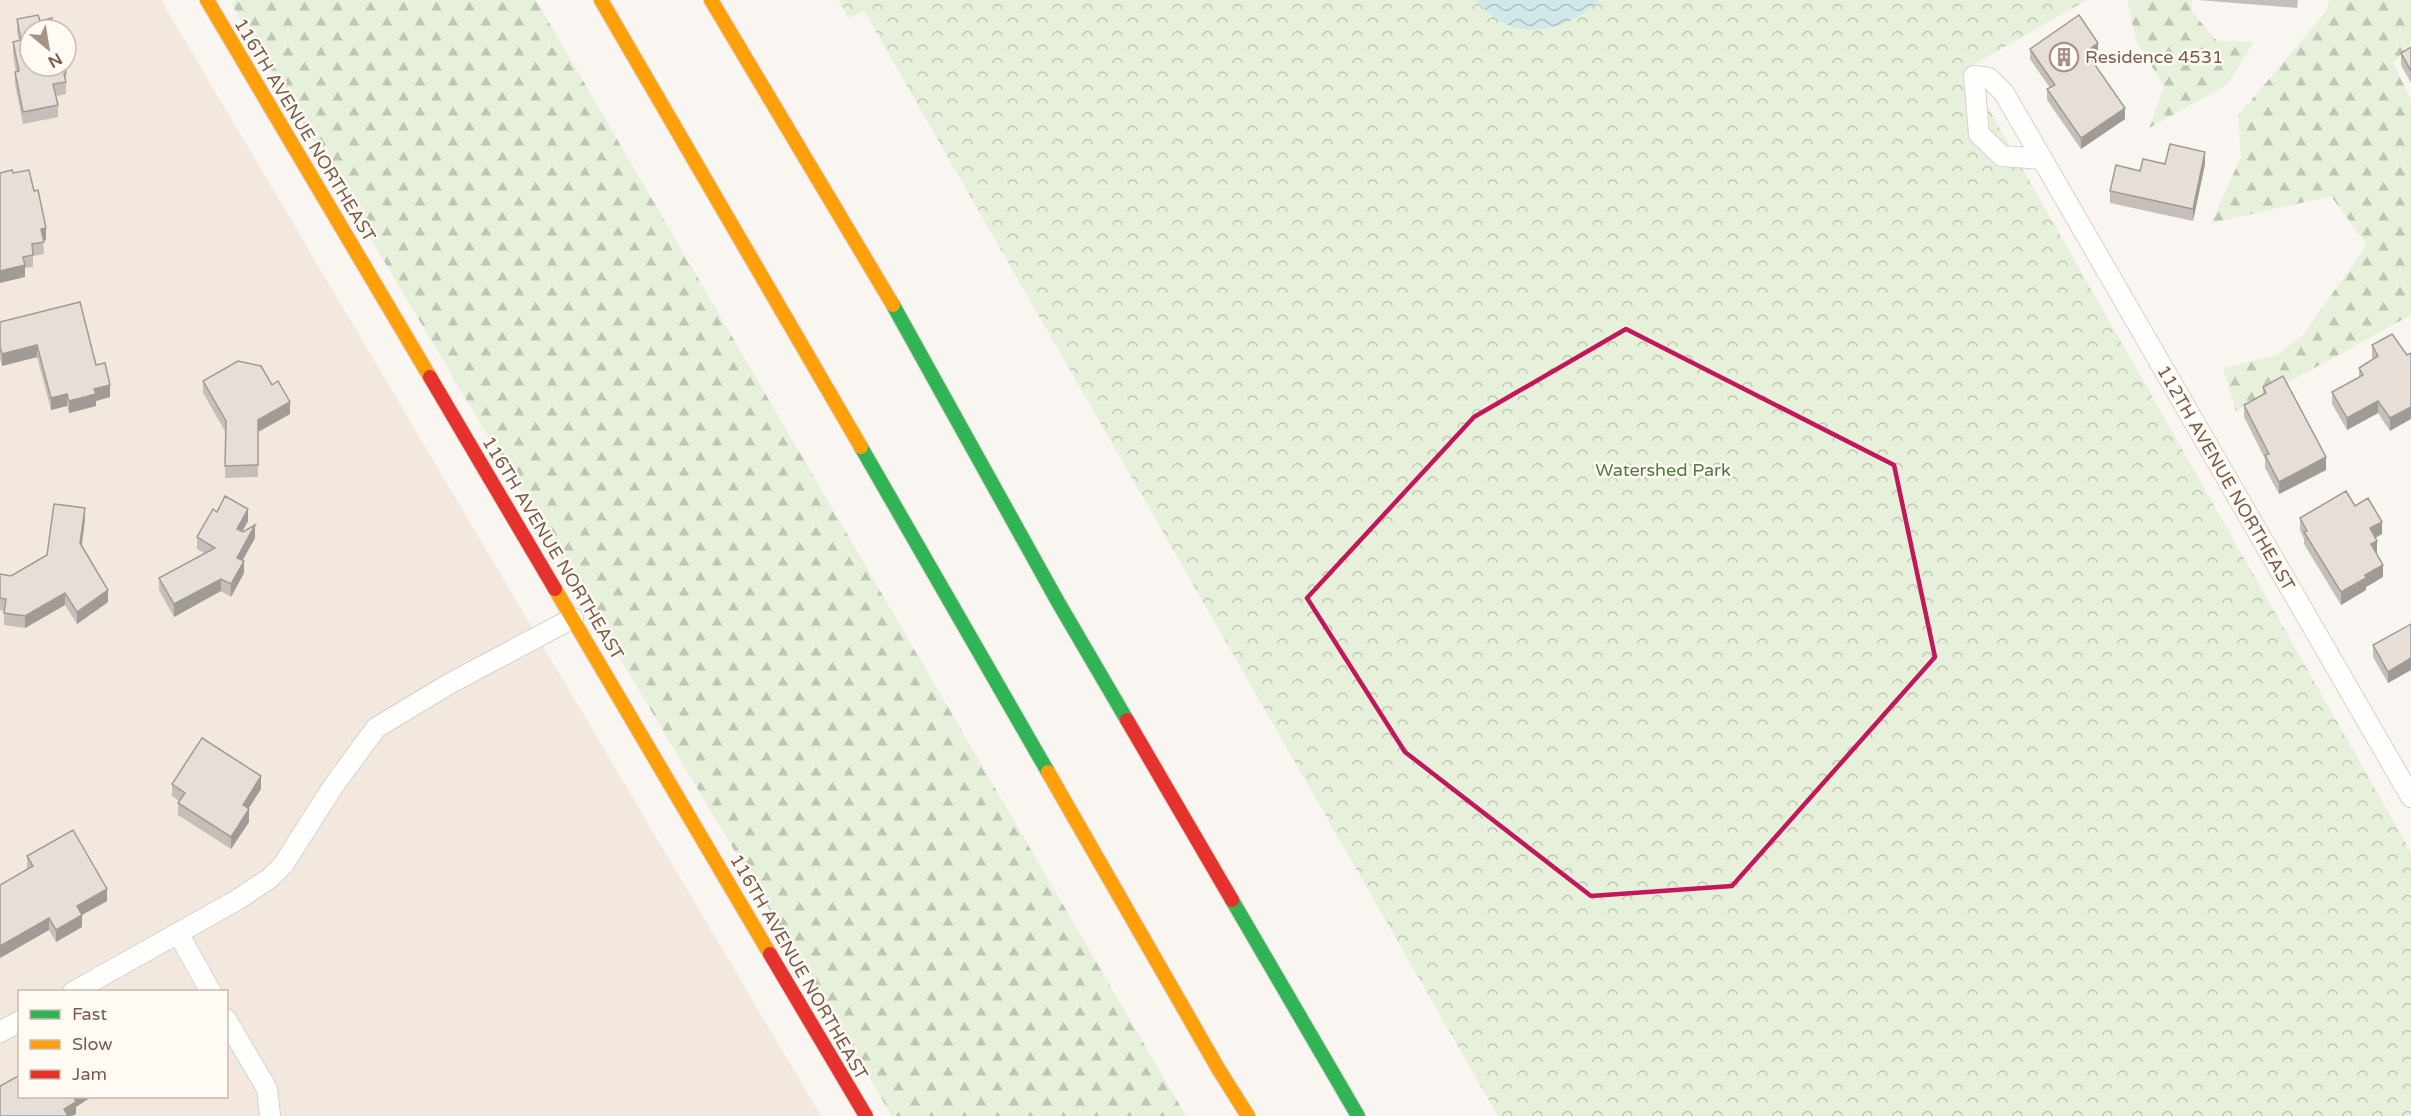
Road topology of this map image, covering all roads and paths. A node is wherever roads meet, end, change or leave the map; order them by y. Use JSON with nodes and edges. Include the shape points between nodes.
{"nodes":[{"id":1,"x":207,"y":0,"type":"edge"},
{"id":2,"x":601,"y":0,"type":"edge"},
{"id":3,"x":711,"y":0,"type":"edge"},
{"id":4,"x":2042,"y":159,"type":"dead end"},
{"id":5,"x":573,"y":618,"type":"junction"},
{"id":6,"x":2411,"y":797,"type":"edge"},
{"id":7,"x":178,"y":933,"type":"junction"},
{"id":8,"x":77,"y":990,"type":"edge"},
{"id":9,"x":210,"y":990,"type":"edge"},
{"id":10,"x":228,"y":1022,"type":"edge"},
{"id":11,"x":18,"y":1023,"type":"edge"},
{"id":12,"x":0,"y":1032,"type":"edge"},
{"id":13,"x":270,"y":1116,"type":"edge"},
{"id":14,"x":866,"y":1116,"type":"edge"},
{"id":15,"x":1248,"y":1116,"type":"edge"},
{"id":16,"x":1358,"y":1116,"type":"edge"}],
"edges":[{"from":1,"to":5,"type":"main road","name":"116TH AVENUE NORTHEAST"},
{"from":2,"to":15,"type":"main road"},
{"from":3,"to":16,"type":"main road","via":[[920,351],[1058,602]]},
{"from":4,"to":6,"type":"street","name":"112TH AVENUE NORTHEAST"},
{"from":5,"to":7,"type":"street","via":[[376,728],[283,865],[237,900]]},
{"from":5,"to":14,"type":"main road","name":"116TH AVENUE NORTHEAST"},
{"from":7,"to":8,"type":"street"},
{"from":7,"to":9,"type":"street"},
{"from":10,"to":13,"type":"street","via":[[267,1089]]},
{"from":11,"to":12,"type":"street"}]}
